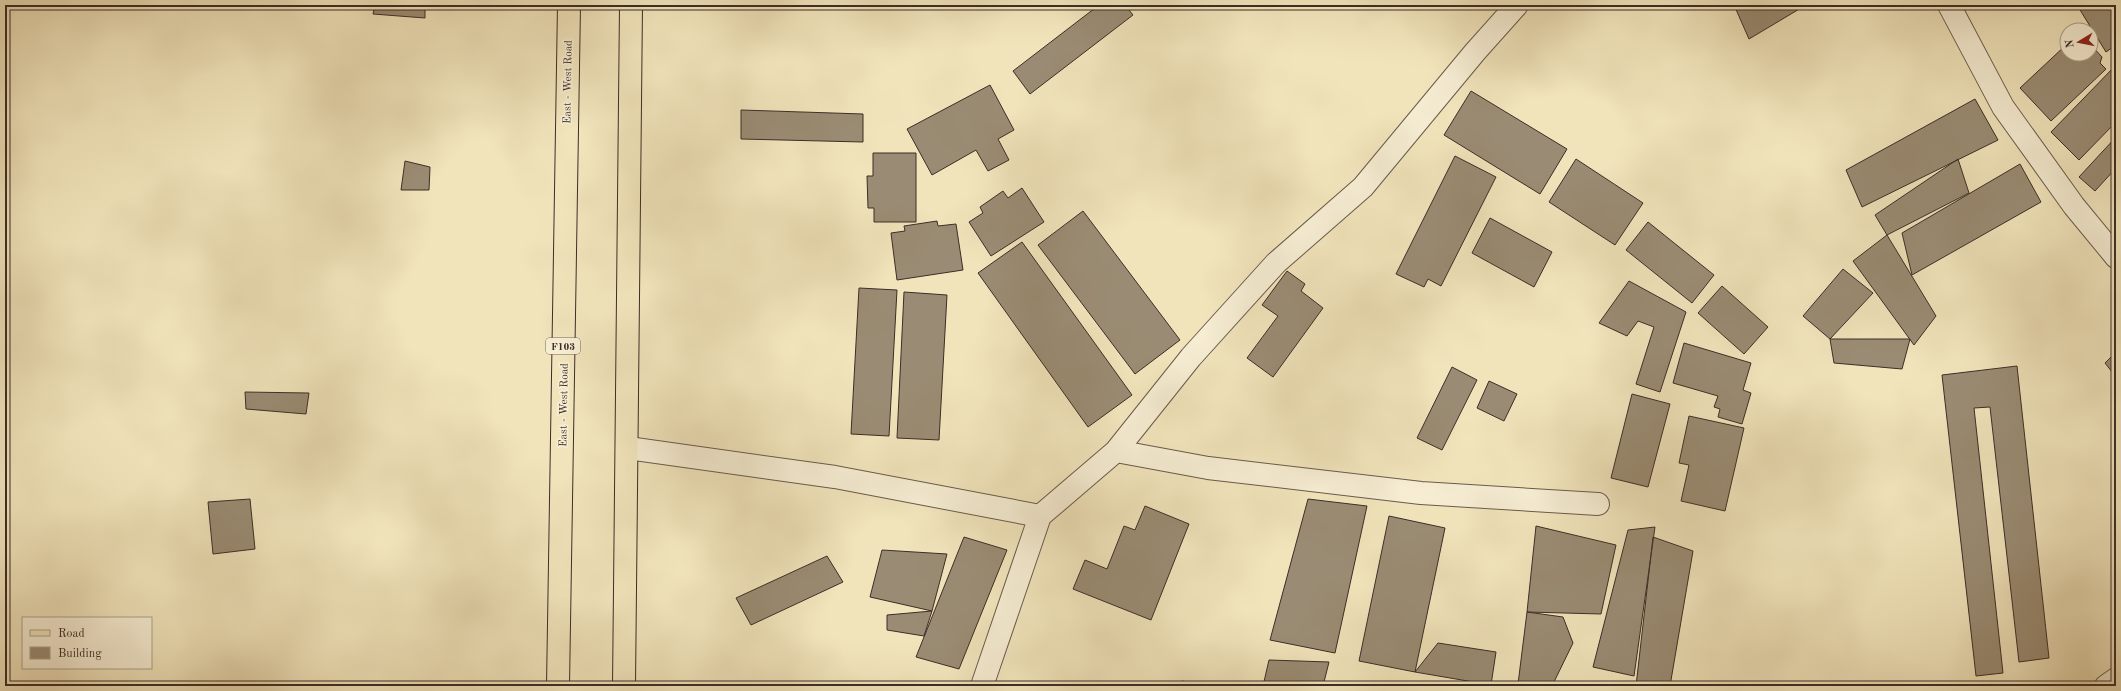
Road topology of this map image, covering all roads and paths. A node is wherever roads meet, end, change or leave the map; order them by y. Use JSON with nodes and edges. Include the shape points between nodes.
{"nodes":[{"id":1,"x":569,"y":5,"type":"edge"},
{"id":2,"x":631,"y":5,"type":"edge"},
{"id":3,"x":1517,"y":5,"type":"edge"},
{"id":4,"x":1949,"y":5,"type":"edge"},
{"id":5,"x":2116,"y":257,"type":"edge"},
{"id":6,"x":628,"y":448,"type":"junction"},
{"id":7,"x":1116,"y":451,"type":"junction"},
{"id":8,"x":1598,"y":504,"type":"dead end"},
{"id":9,"x":1040,"y":516,"type":"junction"},
{"id":10,"x":2116,"y":679,"type":"edge"},
{"id":11,"x":558,"y":686,"type":"edge"},
{"id":12,"x":624,"y":686,"type":"edge"},
{"id":13,"x":982,"y":686,"type":"edge"},
{"id":14,"x":2106,"y":686,"type":"edge"}],
"edges":[{"from":1,"to":11,"type":"main road","name":"East - West Road","number":"F103"},
{"from":2,"to":6,"type":"main road"},
{"from":3,"to":7,"type":"street","via":[[1474,52],[1363,188],[1276,263],[1191,357]]},
{"from":4,"to":5,"type":"street","via":[[2003,107],[2074,206]]},
{"from":6,"to":9,"type":"street","via":[[835,477]]},
{"from":6,"to":12,"type":"main road"},
{"from":7,"to":8,"type":"street","via":[[1208,468],[1422,493]]},
{"from":7,"to":9,"type":"street"},
{"from":9,"to":13,"type":"street"},
{"from":10,"to":14,"type":"street"}]}
